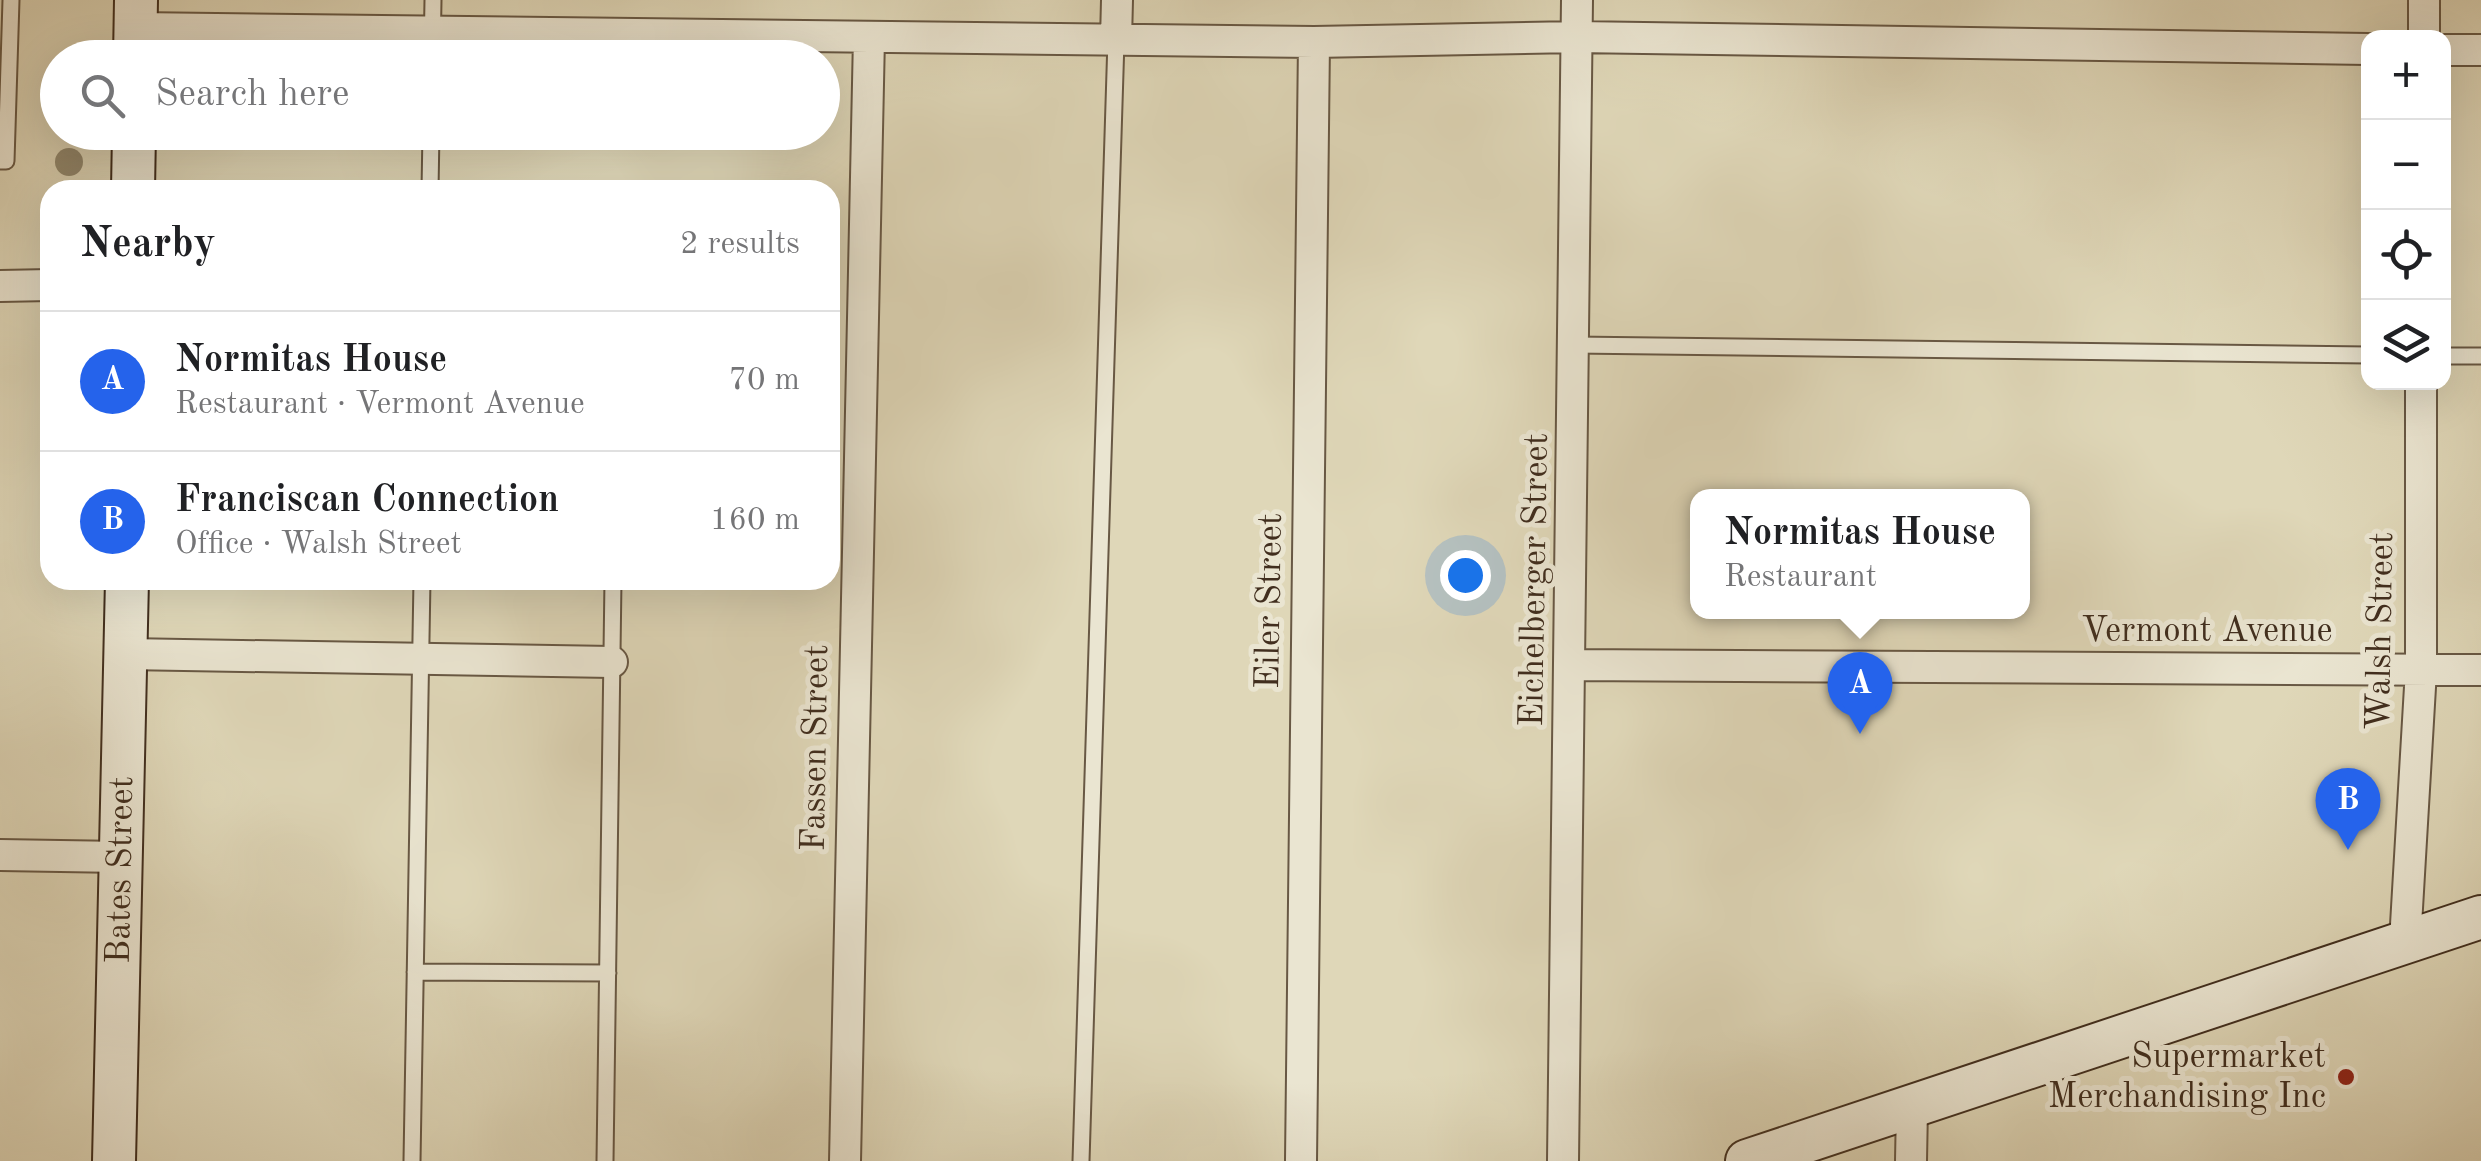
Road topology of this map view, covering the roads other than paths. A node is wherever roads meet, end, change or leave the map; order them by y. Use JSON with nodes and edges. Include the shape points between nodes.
{"nodes":[{"id":1,"x":11,"y":0,"type":"edge"},
{"id":2,"x":433,"y":0,"type":"edge"},
{"id":3,"x":1116,"y":0,"type":"edge"},
{"id":4,"x":1577,"y":0,"type":"edge"},
{"id":5,"x":2424,"y":0,"type":"edge"},
{"id":6,"x":136,"y":29,"type":"edge"},
{"id":7,"x":2424,"y":30,"type":"edge"},
{"id":8,"x":869,"y":37,"type":"junction"},
{"id":9,"x":1576,"y":37,"type":"junction"},
{"id":10,"x":340,"y":40,"type":"edge"},
{"id":11,"x":432,"y":40,"type":"edge"},
{"id":12,"x":705,"y":40,"type":"edge"},
{"id":13,"x":1116,"y":40,"type":"junction"},
{"id":14,"x":1314,"y":42,"type":"junction"},
{"id":15,"x":2361,"y":49,"type":"edge"},
{"id":16,"x":2451,"y":50,"type":"edge"},
{"id":17,"x":2481,"y":50,"type":"edge"},
{"id":18,"x":134,"y":150,"type":"edge"},
{"id":19,"x":431,"y":150,"type":"edge"},
{"id":20,"x":0,"y":161,"type":"edge"},
{"id":21,"x":134,"y":180,"type":"edge"},
{"id":22,"x":430,"y":180,"type":"edge"},
{"id":23,"x":40,"y":285,"type":"edge"},
{"id":24,"x":0,"y":286,"type":"edge"},
{"id":25,"x":1574,"y":345,"type":"junction"},
{"id":26,"x":2361,"y":355,"type":"edge"},
{"id":27,"x":2451,"y":356,"type":"edge"},
{"id":28,"x":2481,"y":356,"type":"edge"},
{"id":29,"x":2421,"y":390,"type":"edge"},
{"id":30,"x":127,"y":590,"type":"edge"},
{"id":31,"x":422,"y":590,"type":"edge"},
{"id":32,"x":613,"y":590,"type":"edge"},
{"id":33,"x":126,"y":654,"type":"junction"},
{"id":34,"x":420,"y":659,"type":"junction"},
{"id":35,"x":612,"y":662,"type":"junction"},
{"id":36,"x":1572,"y":665,"type":"junction"},
{"id":37,"x":2420,"y":670,"type":"junction"},
{"id":38,"x":2481,"y":670,"type":"edge"},
{"id":39,"x":0,"y":855,"type":"edge"},
{"id":40,"x":121,"y":857,"type":"junction"},
{"id":41,"x":2481,"y":917,"type":"edge"},
{"id":42,"x":2405,"y":942,"type":"junction"},
{"id":43,"x":415,"y":972,"type":"junction"},
{"id":44,"x":608,"y":973,"type":"junction"},
{"id":45,"x":1912,"y":1107,"type":"junction"},
{"id":46,"x":114,"y":1161,"type":"edge"},
{"id":47,"x":412,"y":1161,"type":"edge"},
{"id":48,"x":606,"y":1161,"type":"edge"},
{"id":49,"x":845,"y":1161,"type":"edge"},
{"id":50,"x":1081,"y":1161,"type":"edge"},
{"id":51,"x":1301,"y":1161,"type":"edge"},
{"id":52,"x":1563,"y":1161,"type":"edge"},
{"id":53,"x":1747,"y":1161,"type":"edge"},
{"id":54,"x":1911,"y":1161,"type":"edge"}],
"edges":[{"from":1,"to":20,"type":"lane","via":[[6,161]]},
{"from":2,"to":11,"type":"lane"},
{"from":3,"to":13,"type":"street"},
{"from":4,"to":9,"type":"street","name":"Eichelberger Street"},
{"from":5,"to":7,"type":"street"},
{"from":6,"to":10,"type":"street"},
{"from":8,"to":12,"type":"street"},
{"from":8,"to":13,"type":"street"},
{"from":8,"to":49,"type":"street","name":"Fassen Street"},
{"from":9,"to":14,"type":"street"},
{"from":9,"to":15,"type":"street"},
{"from":9,"to":25,"type":"street","name":"Eichelberger Street"},
{"from":13,"to":14,"type":"street"},
{"from":13,"to":50,"type":"lane"},
{"from":14,"to":51,"type":"street","name":"Eiler Street"},
{"from":16,"to":17,"type":"street"},
{"from":18,"to":21,"type":"street"},
{"from":19,"to":22,"type":"lane"},
{"from":23,"to":24,"type":"street"},
{"from":25,"to":26,"type":"lane"},
{"from":25,"to":36,"type":"street","name":"Eichelberger Street"},
{"from":27,"to":28,"type":"lane"},
{"from":29,"to":37,"type":"street","name":"Walsh Street"},
{"from":30,"to":33,"type":"street","name":"Bates Street"},
{"from":31,"to":34,"type":"lane"},
{"from":32,"to":35,"type":"lane"},
{"from":33,"to":34,"type":"street"},
{"from":33,"to":40,"type":"street","name":"Bates Street"},
{"from":34,"to":35,"type":"street"},
{"from":34,"to":43,"type":"lane"},
{"from":35,"to":44,"type":"lane"},
{"from":36,"to":37,"type":"street","name":"Vermont Avenue"},
{"from":36,"to":52,"type":"street","name":"Eichelberger Street"},
{"from":37,"to":38,"type":"street","name":"Vermont Avenue"},
{"from":37,"to":42,"type":"street","name":"Walsh Street"},
{"from":39,"to":40,"type":"street"},
{"from":40,"to":46,"type":"street","name":"Bates Street"},
{"from":41,"to":42,"type":"street"},
{"from":42,"to":45,"type":"street"},
{"from":43,"to":44,"type":"lane"},
{"from":43,"to":47,"type":"lane"},
{"from":44,"to":48,"type":"lane"},
{"from":45,"to":53,"type":"street"},
{"from":45,"to":54,"type":"street"}]}
